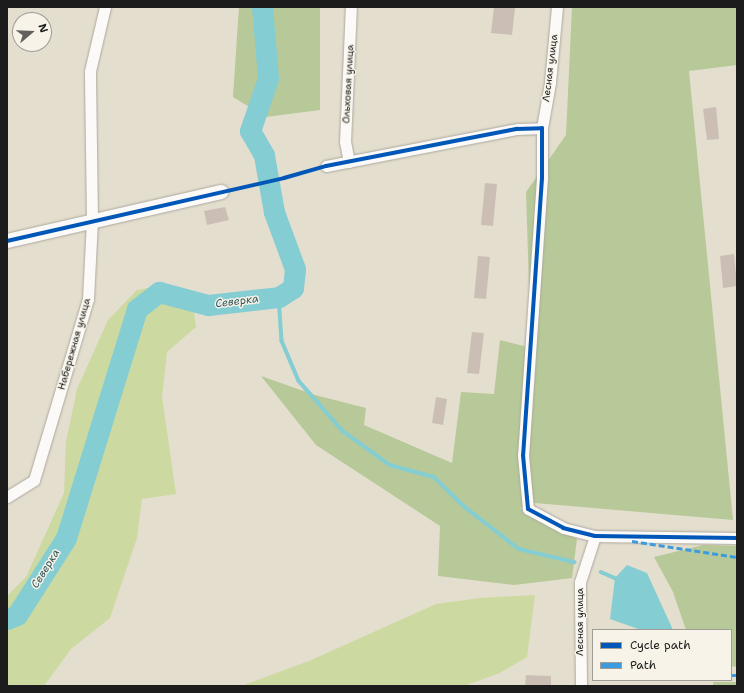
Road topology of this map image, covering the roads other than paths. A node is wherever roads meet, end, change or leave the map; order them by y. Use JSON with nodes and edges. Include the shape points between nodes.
{"nodes":[{"id":1,"x":105,"y":7,"type":"edge"},
{"id":2,"x":351,"y":7,"type":"edge"},
{"id":3,"x":557,"y":7,"type":"edge"},
{"id":4,"x":542,"y":128,"type":"junction"},
{"id":5,"x":348,"y":162,"type":"junction"},
{"id":6,"x":326,"y":166,"type":"dead end"},
{"id":7,"x":221,"y":192,"type":"dead end"},
{"id":8,"x":92,"y":220,"type":"junction"},
{"id":9,"x":7,"y":241,"type":"edge"},
{"id":10,"x":7,"y":497,"type":"edge"},
{"id":11,"x":595,"y":536,"type":"junction"},
{"id":12,"x":737,"y":538,"type":"edge"},
{"id":13,"x":581,"y":686,"type":"edge"}],
"edges":[{"from":1,"to":8,"type":"street","name":"Набережная улица","via":[[90,71]]},
{"from":2,"to":5,"type":"street","name":"Ольховая улица","via":[[345,142]]},
{"from":3,"to":4,"type":"street","name":"Лесная улица","via":[[550,83]]},
{"from":4,"to":5,"type":"street","via":[[517,129]]},
{"from":4,"to":11,"type":"street","name":"Лесная улица","via":[[542,178],[523,455],[528,509],[563,528]]},
{"from":5,"to":6,"type":"street"},
{"from":7,"to":8,"type":"street"},
{"from":8,"to":9,"type":"street"},
{"from":8,"to":10,"type":"street","name":"Набережная улица","via":[[88,299],[34,480]]},
{"from":11,"to":12,"type":"street"},
{"from":11,"to":13,"type":"street","name":"Лесная улица","via":[[580,582]]}]}
